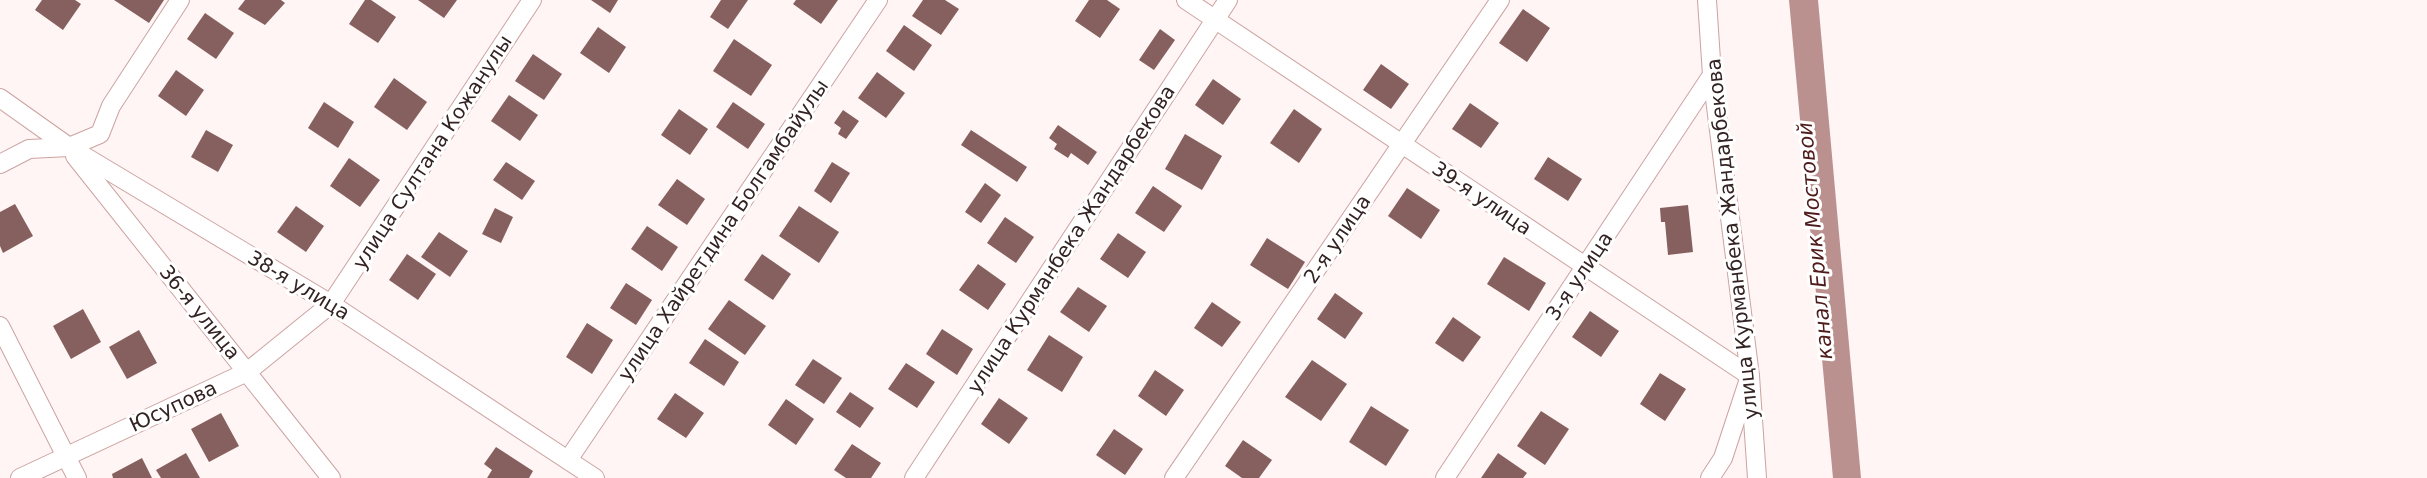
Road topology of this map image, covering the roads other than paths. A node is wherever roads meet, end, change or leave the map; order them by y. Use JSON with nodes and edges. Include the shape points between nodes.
{"nodes":[{"id":1,"x":180,"y":0,"type":"edge"},
{"id":2,"x":532,"y":0,"type":"edge"},
{"id":3,"x":878,"y":0,"type":"edge"},
{"id":4,"x":1185,"y":0,"type":"edge"},
{"id":5,"x":1228,"y":0,"type":"edge"},
{"id":6,"x":1500,"y":0,"type":"edge"},
{"id":7,"x":1707,"y":0,"type":"edge"},
{"id":8,"x":1215,"y":20,"type":"junction"},
{"id":9,"x":1712,"y":75,"type":"junction"},
{"id":10,"x":0,"y":98,"type":"edge"},
{"id":11,"x":1402,"y":144,"type":"junction"},
{"id":12,"x":69,"y":147,"type":"junction"},
{"id":13,"x":0,"y":164,"type":"edge"},
{"id":14,"x":1585,"y":267,"type":"junction"},
{"id":15,"x":331,"y":304,"type":"junction"},
{"id":16,"x":0,"y":326,"type":"edge"},
{"id":17,"x":247,"y":372,"type":"junction"},
{"id":18,"x":1749,"y":376,"type":"junction"},
{"id":19,"x":66,"y":456,"type":"junction"},
{"id":20,"x":568,"y":460,"type":"junction"},
{"id":21,"x":20,"y":478,"type":"edge"},
{"id":22,"x":77,"y":478,"type":"edge"},
{"id":23,"x":331,"y":478,"type":"edge"},
{"id":24,"x":595,"y":478,"type":"edge"},
{"id":25,"x":914,"y":478,"type":"edge"},
{"id":26,"x":1174,"y":478,"type":"edge"},
{"id":27,"x":1445,"y":478,"type":"edge"},
{"id":28,"x":1710,"y":478,"type":"edge"},
{"id":29,"x":1757,"y":478,"type":"edge"}],
"edges":[{"from":1,"to":12,"type":"street","via":[[111,106],[100,134]]},
{"from":2,"to":15,"type":"street","name":"улица Султана Кожанулы"},
{"from":3,"to":20,"type":"street","name":"улица Хайретдина Болгамбайулы"},
{"from":4,"to":8,"type":"street","name":"39-я улица"},
{"from":5,"to":8,"type":"street","name":"улица Курманбека Жандарбекова"},
{"from":6,"to":11,"type":"street","name":"2-я улица"},
{"from":7,"to":9,"type":"street","name":"улица Курманбека Жандарбекова"},
{"from":8,"to":11,"type":"street","name":"39-я улица"},
{"from":8,"to":25,"type":"street","name":"улица Курманбека Жандарбекова"},
{"from":9,"to":14,"type":"street","name":"3-я улица"},
{"from":9,"to":18,"type":"street","name":"улица Курманбека Жандарбекова"},
{"from":10,"to":12,"type":"street","name":"38-я улица"},
{"from":11,"to":14,"type":"street","name":"39-я улица"},
{"from":11,"to":26,"type":"street","name":"2-я улица"},
{"from":12,"to":13,"type":"street","via":[[29,149]]},
{"from":12,"to":15,"type":"street","name":"38-я улица"},
{"from":12,"to":17,"type":"street","name":"36-я улица"},
{"from":14,"to":18,"type":"street","name":"39-я улица"},
{"from":14,"to":27,"type":"street","name":"3-я улица"},
{"from":15,"to":17,"type":"street","name":"Юсупова"},
{"from":15,"to":20,"type":"street","name":"38-я улица"},
{"from":16,"to":19,"type":"street"},
{"from":17,"to":19,"type":"street","name":"Юсупова"},
{"from":17,"to":23,"type":"street","name":"36-я улица"},
{"from":18,"to":28,"type":"street","via":[[1723,458]]},
{"from":18,"to":29,"type":"street","name":"улица Курманбека Жандарбекова"},
{"from":19,"to":21,"type":"street","name":"Юсупова"},
{"from":19,"to":22,"type":"street"},
{"from":20,"to":24,"type":"street","name":"38-я улица"}]}
